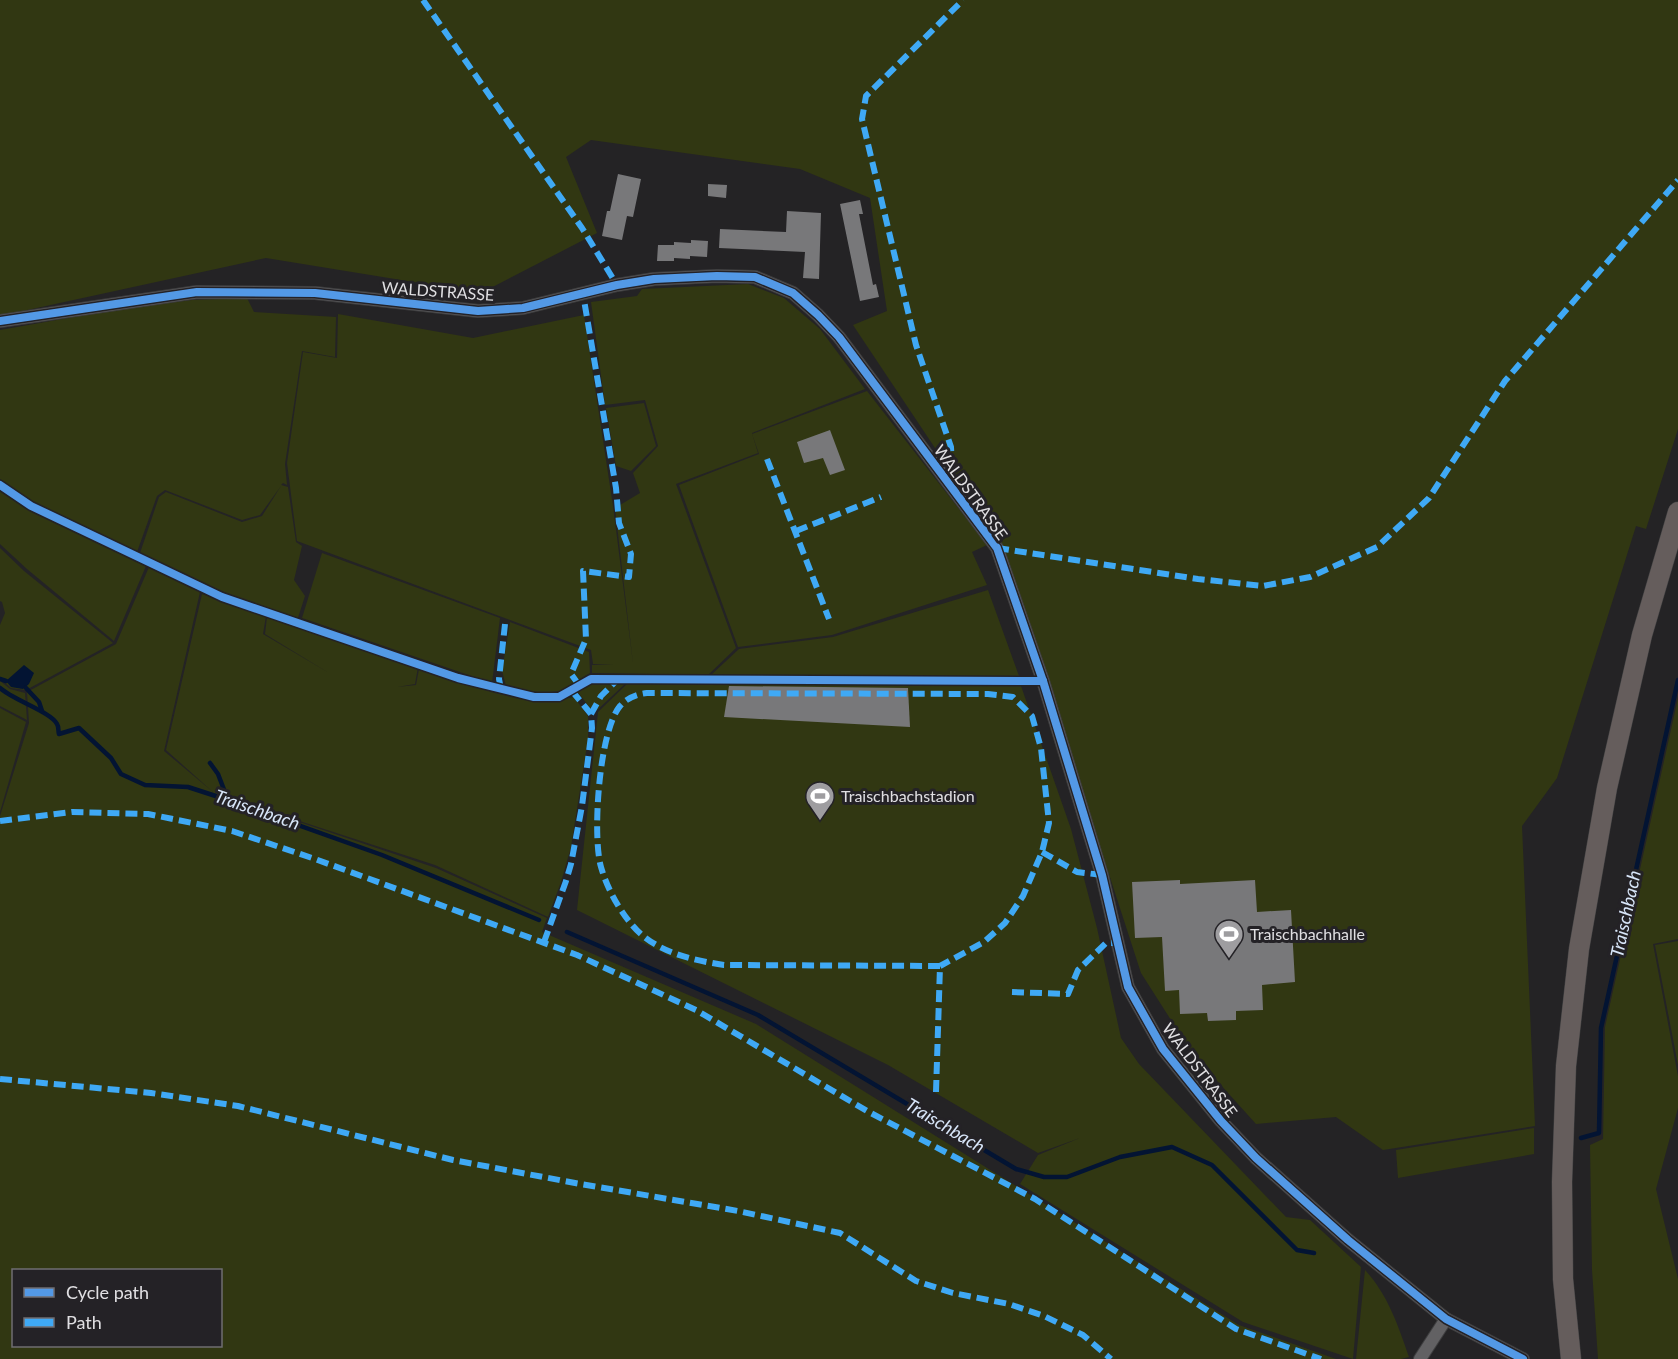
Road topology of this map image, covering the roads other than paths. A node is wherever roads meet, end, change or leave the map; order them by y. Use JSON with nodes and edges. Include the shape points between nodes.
{"nodes":[{"id":1,"x":0,"y":321,"type":"edge"},
{"id":2,"x":1678,"y":512,"type":"edge"},
{"id":3,"x":1446,"y":1319,"type":"junction"},
{"id":4,"x":1420,"y":1359,"type":"edge"},
{"id":5,"x":1523,"y":1359,"type":"edge"},
{"id":6,"x":1571,"y":1359,"type":"edge"}],
"edges":[{"from":1,"to":3,"type":"street","name":"WALDSTRASSE","via":[[197,292],[315,293],[478,311],[523,308],[654,279],[755,277],[793,293],[839,337],[997,548],[1043,681],[1102,875],[1128,987],[1163,1049],[1256,1158],[1348,1240]]},
{"from":2,"to":6,"type":"main road","via":[[1642,636],[1615,755],[1579,949],[1566,1066],[1562,1182],[1563,1279]]},
{"from":3,"to":4,"type":"street"},
{"from":3,"to":5,"type":"street","name":"WALDSTRASSE"}]}
